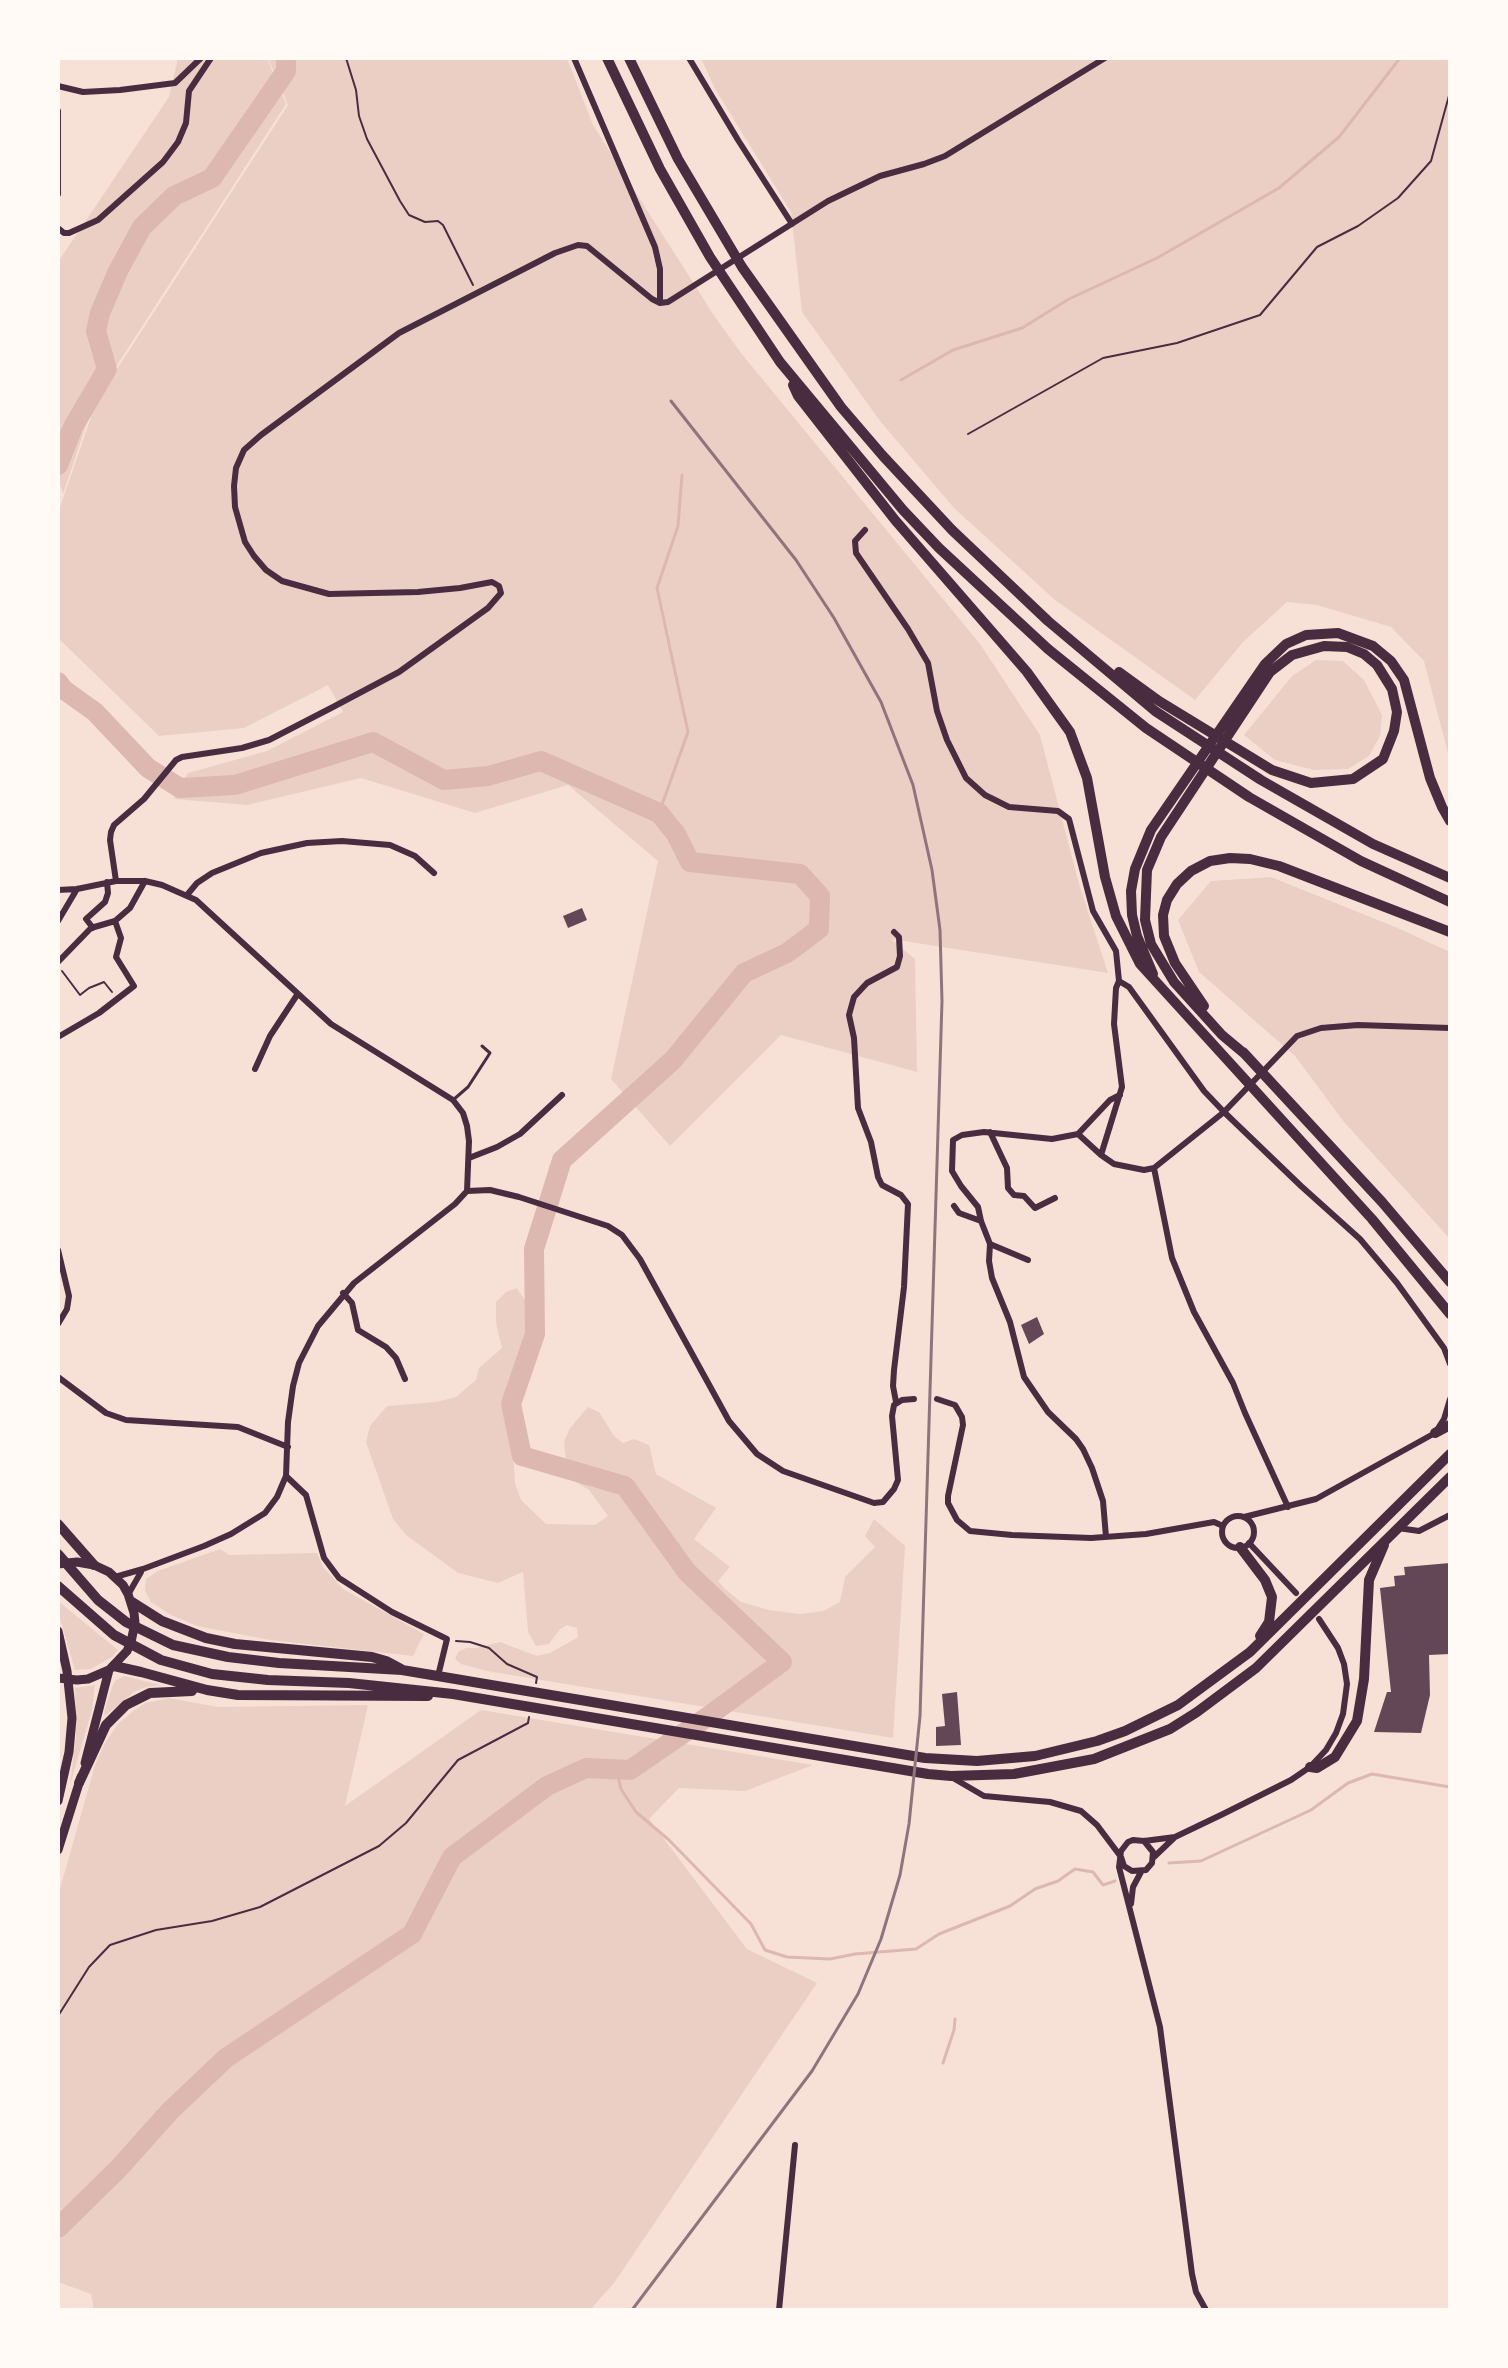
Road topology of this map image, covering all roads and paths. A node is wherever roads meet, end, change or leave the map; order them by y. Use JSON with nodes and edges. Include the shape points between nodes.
{"nodes":[{"id":1,"x":201,"y":58,"type":"edge"},
{"id":2,"x":211,"y":58,"type":"edge"},
{"id":3,"x":346,"y":58,"type":"edge"},
{"id":4,"x":574,"y":58,"type":"edge"},
{"id":5,"x":607,"y":58,"type":"edge"},
{"id":6,"x":629,"y":58,"type":"edge"},
{"id":7,"x":689,"y":58,"type":"edge"},
{"id":8,"x":1105,"y":58,"type":"edge"},
{"id":9,"x":58,"y":86,"type":"edge"},
{"id":10,"x":1450,"y":92,"type":"edge"},
{"id":11,"x":58,"y":111,"type":"edge"},
{"id":12,"x":58,"y":194,"type":"edge"},
{"id":13,"x":792,"y":224,"type":"junction"},
{"id":14,"x":58,"y":228,"type":"edge"},
{"id":15,"x":477,"y":293,"type":"junction"},
{"id":16,"x":660,"y":303,"type":"junction"},
{"id":17,"x":780,"y":362,"type":"junction"},
{"id":18,"x":968,"y":434,"type":"dead end"},
{"id":19,"x":865,"y":530,"type":"dead end"},
{"id":20,"x":1157,"y":706,"type":"junction"},
{"id":21,"x":1450,"y":821,"type":"edge"},
{"id":22,"x":434,"y":873,"type":"dead end"},
{"id":23,"x":1450,"y":878,"type":"edge"},
{"id":24,"x":116,"y":881,"type":"junction"},
{"id":25,"x":145,"y":881,"type":"junction"},
{"id":26,"x":107,"y":882,"type":"junction"},
{"id":27,"x":77,"y":889,"type":"junction"},
{"id":28,"x":58,"y":890,"type":"edge"},
{"id":29,"x":187,"y":895,"type":"junction"},
{"id":30,"x":1450,"y":902,"type":"edge"},
{"id":31,"x":58,"y":921,"type":"edge"},
{"id":32,"x":115,"y":921,"type":"junction"},
{"id":33,"x":93,"y":928,"type":"junction"},
{"id":34,"x":894,"y":932,"type":"dead end"},
{"id":35,"x":1450,"y":932,"type":"edge"},
{"id":36,"x":58,"y":962,"type":"edge"},
{"id":37,"x":61,"y":970,"type":"dead end"},
{"id":38,"x":1119,"y":981,"type":"junction"},
{"id":39,"x":1157,"y":983,"type":"junction"},
{"id":40,"x":297,"y":995,"type":"junction"},
{"id":41,"x":117,"y":999,"type":"junction"},
{"id":42,"x":1450,"y":1028,"type":"edge"},
{"id":43,"x":58,"y":1037,"type":"edge"},
{"id":44,"x":482,"y":1046,"type":"dead end"},
{"id":45,"x":1246,"y":1055,"type":"junction"},
{"id":46,"x":255,"y":1069,"type":"dead end"},
{"id":47,"x":562,"y":1095,"type":"dead end"},
{"id":48,"x":1120,"y":1095,"type":"junction"},
{"id":49,"x":453,"y":1100,"type":"junction"},
{"id":50,"x":1224,"y":1112,"type":"junction"},
{"id":51,"x":990,"y":1132,"type":"junction"},
{"id":52,"x":1078,"y":1134,"type":"junction"},
{"id":53,"x":1101,"y":1155,"type":"junction"},
{"id":54,"x":469,"y":1158,"type":"junction"},
{"id":55,"x":1154,"y":1168,"type":"junction"},
{"id":56,"x":467,"y":1191,"type":"junction"},
{"id":57,"x":1055,"y":1198,"type":"dead end"},
{"id":58,"x":954,"y":1206,"type":"dead end"},
{"id":59,"x":981,"y":1221,"type":"junction"},
{"id":60,"x":990,"y":1244,"type":"junction"},
{"id":61,"x":58,"y":1250,"type":"edge"},
{"id":62,"x":1028,"y":1260,"type":"dead end"},
{"id":63,"x":1450,"y":1282,"type":"edge"},
{"id":64,"x":343,"y":1293,"type":"junction"},
{"id":65,"x":1450,"y":1314,"type":"edge"},
{"id":66,"x":58,"y":1324,"type":"edge"},
{"id":67,"x":1450,"y":1364,"type":"edge"},
{"id":68,"x":58,"y":1377,"type":"edge"},
{"id":69,"x":405,"y":1379,"type":"dead end"},
{"id":70,"x":914,"y":1399,"type":"dead end"},
{"id":71,"x":937,"y":1399,"type":"dead end"},
{"id":72,"x":1450,"y":1399,"type":"edge"},
{"id":73,"x":896,"y":1402,"type":"junction"},
{"id":74,"x":1450,"y":1425,"type":"edge"},
{"id":75,"x":1435,"y":1433,"type":"junction"},
{"id":76,"x":288,"y":1447,"type":"junction"},
{"id":77,"x":1450,"y":1454,"type":"edge"},
{"id":78,"x":286,"y":1476,"type":"junction"},
{"id":79,"x":1450,"y":1477,"type":"edge"},
{"id":80,"x":1288,"y":1507,"type":"junction"},
{"id":81,"x":1450,"y":1515,"type":"edge"},
{"id":82,"x":1244,"y":1517,"type":"junction"},
{"id":83,"x":58,"y":1524,"type":"edge"},
{"id":84,"x":1223,"y":1526,"type":"junction"},
{"id":85,"x":1398,"y":1528,"type":"junction"},
{"id":86,"x":1106,"y":1537,"type":"junction"},
{"id":87,"x":1387,"y":1539,"type":"junction"},
{"id":88,"x":1245,"y":1545,"type":"junction"},
{"id":89,"x":58,"y":1554,"type":"edge"},
{"id":90,"x":58,"y":1564,"type":"edge"},
{"id":91,"x":94,"y":1565,"type":"junction"},
{"id":92,"x":143,"y":1569,"type":"junction"},
{"id":93,"x":115,"y":1577,"type":"junction"},
{"id":94,"x":58,"y":1586,"type":"edge"},
{"id":95,"x":1296,"y":1593,"type":"dead end"},
{"id":96,"x":131,"y":1603,"type":"junction"},
{"id":97,"x":1319,"y":1619,"type":"dead end"},
{"id":98,"x":58,"y":1631,"type":"edge"},
{"id":99,"x":447,"y":1639,"type":"junction"},
{"id":100,"x":1250,"y":1652,"type":"junction"},
{"id":101,"x":111,"y":1668,"type":"junction"},
{"id":102,"x":402,"y":1670,"type":"junction"},
{"id":103,"x":438,"y":1676,"type":"junction"},
{"id":104,"x":58,"y":1678,"type":"edge"},
{"id":105,"x":207,"y":1690,"type":"junction"},
{"id":106,"x":534,"y":1692,"type":"dead end"},
{"id":107,"x":453,"y":1694,"type":"junction"},
{"id":108,"x":531,"y":1708,"type":"dead end"},
{"id":109,"x":1310,"y":1767,"type":"junction"},
{"id":110,"x":951,"y":1776,"type":"junction"},
{"id":111,"x":79,"y":1783,"type":"junction"},
{"id":112,"x":58,"y":1801,"type":"edge"},
{"id":113,"x":1175,"y":1837,"type":"junction"},
{"id":114,"x":1144,"y":1841,"type":"junction"},
{"id":115,"x":58,"y":1850,"type":"edge"},
{"id":116,"x":1121,"y":1857,"type":"junction"},
{"id":117,"x":1154,"y":1857,"type":"junction"},
{"id":118,"x":1141,"y":1872,"type":"junction"},
{"id":119,"x":1133,"y":1920,"type":"junction"},
{"id":120,"x":58,"y":2016,"type":"edge"},
{"id":121,"x":795,"y":2145,"type":"dead end"},
{"id":122,"x":779,"y":2310,"type":"edge"},
{"id":123,"x":1206,"y":2310,"type":"edge"}],
"edges":[{"from":1,"to":9,"type":"street","via":[[175,83],[83,92]]},
{"from":2,"to":14,"type":"street","via":[[189,91],[186,123],[163,162],[98,220],[69,233]]},
{"from":3,"to":15,"type":"path","via":[[367,139],[400,201],[409,215],[443,225]]},
{"from":4,"to":16,"type":"street","via":[[655,247]]},
{"from":5,"to":17,"type":"highway","via":[[710,257]]},
{"from":6,"to":20,"type":"highway","via":[[678,159],[742,267],[841,407],[952,530],[1048,621]]},
{"from":7,"to":13,"type":"street"},
{"from":8,"to":13,"type":"street","via":[[945,156],[869,181]]},
{"from":10,"to":18,"type":"path","via":[[1431,161],[1398,198],[1317,247],[1260,315],[1177,343],[1103,358]]},
{"from":11,"to":12,"type":"street"},
{"from":13,"to":16,"type":"street"},
{"from":15,"to":16,"type":"street","via":[[555,253],[583,245]]},
{"from":15,"to":24,"type":"street","via":[[399,333],[244,450],[236,468],[235,507],[254,556],[266,570],[299,587],[344,594],[432,591],[492,582],[501,590],[499,596],[399,672],[269,740],[182,757],[114,825],[110,840]]},
{"from":17,"to":30,"type":"highway","via":[[939,548],[1048,649],[1146,728],[1249,797],[1361,861]]},
{"from":17,"to":39,"type":"highway","via":[[798,396],[895,520],[1027,672],[1070,732],[1087,778],[1116,916],[1140,964]]},
{"from":19,"to":38,"type":"street","via":[[855,541],[856,553],[928,663],[937,711],[966,778],[1009,807],[1058,811],[1069,819],[1093,911],[1116,951]]},
{"from":20,"to":23,"type":"highway","via":[[1261,780],[1373,844]]},
{"from":20,"to":45,"type":"highway","via":[[1272,770],[1311,783],[1353,779],[1383,759],[1397,712],[1392,689],[1364,654],[1337,645],[1292,655],[1270,672],[1161,837],[1147,870],[1145,920],[1151,944],[1174,982]]},
{"from":21,"to":39,"type":"highway","via":[[1430,778],[1404,680],[1391,661],[1360,639],[1338,633],[1306,635],[1286,644],[1265,664],[1151,830],[1135,869],[1132,915]]},
{"from":22,"to":29,"type":"street","via":[[415,856],[390,845],[307,843],[261,853],[212,873]]},
{"from":24,"to":25,"type":"street"},
{"from":24,"to":26,"type":"street"},
{"from":25,"to":29,"type":"street"},
{"from":25,"to":32,"type":"street","via":[[130,908]]},
{"from":26,"to":27,"type":"street"},
{"from":26,"to":33,"type":"street","via":[[105,902],[86,919]]},
{"from":27,"to":28,"type":"street"},
{"from":27,"to":31,"type":"street"},
{"from":29,"to":40,"type":"street"},
{"from":32,"to":33,"type":"street"},
{"from":32,"to":41,"type":"street","via":[[121,938],[116,957],[134,986]]},
{"from":33,"to":36,"type":"street"},
{"from":34,"to":73,"type":"street","via":[[899,937],[897,967],[867,983],[854,997],[849,1015],[858,1108],[878,1177],[908,1204]]},
{"from":35,"to":45,"type":"highway","via":[[1250,859],[1210,861],[1191,871],[1167,900],[1164,936],[1193,992]]},
{"from":37,"to":41,"type":"path","via":[[80,995],[104,982]]},
{"from":38,"to":48,"type":"street","via":[[1114,1024]]},
{"from":38,"to":50,"type":"street","via":[[1129,987]]},
{"from":39,"to":65,"type":"highway","via":[[1372,1219]]},
{"from":40,"to":46,"type":"street"},
{"from":40,"to":49,"type":"street","via":[[342,1033]]},
{"from":41,"to":43,"type":"street"},
{"from":42,"to":50,"type":"street","via":[[1358,1025],[1297,1036]]},
{"from":44,"to":49,"type":"lane","via":[[490,1053]]},
{"from":45,"to":63,"type":"highway"},
{"from":47,"to":54,"type":"street","via":[[520,1134]]},
{"from":48,"to":52,"type":"street"},
{"from":48,"to":53,"type":"street"},
{"from":49,"to":54,"type":"street","via":[[467,1126]]},
{"from":50,"to":55,"type":"street"},
{"from":50,"to":67,"type":"street","via":[[1360,1239],[1444,1348]]},
{"from":51,"to":52,"type":"street","via":[[1052,1139]]},
{"from":51,"to":57,"type":"street","via":[[1014,1195],[1024,1196],[1035,1208]]},
{"from":51,"to":59,"type":"street","via":[[953,1140],[952,1171],[978,1207]]},
{"from":52,"to":53,"type":"street"},
{"from":53,"to":55,"type":"street","via":[[1114,1164]]},
{"from":54,"to":56,"type":"street"},
{"from":55,"to":80,"type":"street","via":[[1172,1258]]},
{"from":56,"to":64,"type":"street"},
{"from":56,"to":73,"type":"street","via":[[519,1197],[615,1229],[630,1243],[729,1421],[775,1467],[874,1503],[885,1501],[898,1480],[892,1416]]},
{"from":58,"to":59,"type":"street"},
{"from":59,"to":60,"type":"street"},
{"from":60,"to":62,"type":"street"},
{"from":60,"to":86,"type":"street","via":[[992,1278],[1024,1377],[1083,1449],[1103,1501]]},
{"from":61,"to":66,"type":"street","via":[[69,1296]]},
{"from":64,"to":69,"type":"street","via":[[352,1303],[358,1330],[386,1347]]},
{"from":64,"to":76,"type":"street","via":[[299,1363],[289,1406]]},
{"from":68,"to":76,"type":"street","via":[[106,1413],[126,1420],[238,1427]]},
{"from":70,"to":73,"type":"street"},
{"from":71,"to":86,"type":"street","via":[[955,1405],[962,1417],[948,1496],[966,1529]]},
{"from":72,"to":75,"type":"street"},
{"from":74,"to":75,"type":"highway"},
{"from":75,"to":80,"type":"street","via":[[1316,1499]]},
{"from":76,"to":78,"type":"street"},
{"from":77,"to":100,"type":"highway"},
{"from":78,"to":92,"type":"street","via":[[265,1513],[218,1540]]},
{"from":78,"to":99,"type":"street","via":[[306,1495],[324,1558],[339,1578]]},
{"from":79,"to":85,"type":"highway"},
{"from":80,"to":82,"type":"street"},
{"from":81,"to":85,"type":"street","via":[[1419,1531]]},
{"from":82,"to":84,"type":"street","via":[[1229,1518]]},
{"from":82,"to":88,"type":"street","via":[[1253,1528]]},
{"from":83,"to":91,"type":"highway"},
{"from":84,"to":86,"type":"street","via":[[1214,1522]]},
{"from":84,"to":88,"type":"street","via":[[1225,1542]]},
{"from":85,"to":87,"type":"highway"},
{"from":87,"to":109,"type":"highway","via":[[1369,1580],[1357,1721],[1335,1757]]},
{"from":87,"to":110,"type":"highway","via":[[1256,1668],[1170,1729],[1094,1759],[1037,1771]]},
{"from":88,"to":95,"type":"street"},
{"from":88,"to":100,"type":"highway","via":[[1273,1603],[1269,1622]]},
{"from":89,"to":102,"type":"highway","via":[[98,1600],[126,1622],[173,1645],[228,1657]]},
{"from":90,"to":91,"type":"main road"},
{"from":91,"to":93,"type":"main road"},
{"from":92,"to":93,"type":"street"},
{"from":92,"to":96,"type":"street","via":[[134,1580]]},
{"from":93,"to":96,"type":"main road"},
{"from":94,"to":107,"type":"highway","via":[[114,1635],[161,1660],[212,1674]]},
{"from":96,"to":101,"type":"main road","via":[[134,1633],[127,1651]]},
{"from":96,"to":102,"type":"highway","via":[[206,1638],[372,1657]]},
{"from":97,"to":109,"type":"street","via":[[1342,1656],[1346,1695],[1336,1733]]},
{"from":98,"to":112,"type":"main road","via":[[72,1718]]},
{"from":99,"to":103,"type":"street"},
{"from":99,"to":106,"type":"path","via":[[489,1648],[507,1664],[537,1677]]},
{"from":100,"to":103,"type":"highway","via":[[1178,1705],[1125,1731],[1035,1756],[977,1761],[925,1758]]},
{"from":101,"to":104,"type":"main road","via":[[77,1680]]},
{"from":101,"to":105,"type":"highway"},
{"from":101,"to":111,"type":"main road"},
{"from":102,"to":103,"type":"highway"},
{"from":105,"to":107,"type":"highway","via":[[266,1697]]},
{"from":105,"to":111,"type":"highway","via":[[150,1693],[126,1705],[101,1733]]},
{"from":107,"to":110,"type":"highway"},
{"from":108,"to":120,"type":"path","via":[[528,1723],[458,1760],[406,1823],[379,1846],[241,1914],[156,1930],[110,1945]]},
{"from":109,"to":113,"type":"street"},
{"from":110,"to":116,"type":"street","via":[[984,1796],[1050,1802],[1081,1811]]},
{"from":111,"to":115,"type":"main road"},
{"from":113,"to":114,"type":"street"},
{"from":113,"to":117,"type":"street"},
{"from":114,"to":116,"type":"street","via":[[1128,1842]]},
{"from":114,"to":117,"type":"street"},
{"from":116,"to":118,"type":"street","via":[[1128,1869]]},
{"from":116,"to":119,"type":"street","via":[[1119,1873]]},
{"from":117,"to":118,"type":"street"},
{"from":118,"to":119,"type":"street","via":[[1131,1893]]},
{"from":119,"to":123,"type":"street","via":[[1160,2027],[1193,2283]]},
{"from":121,"to":122,"type":"street"}]}
